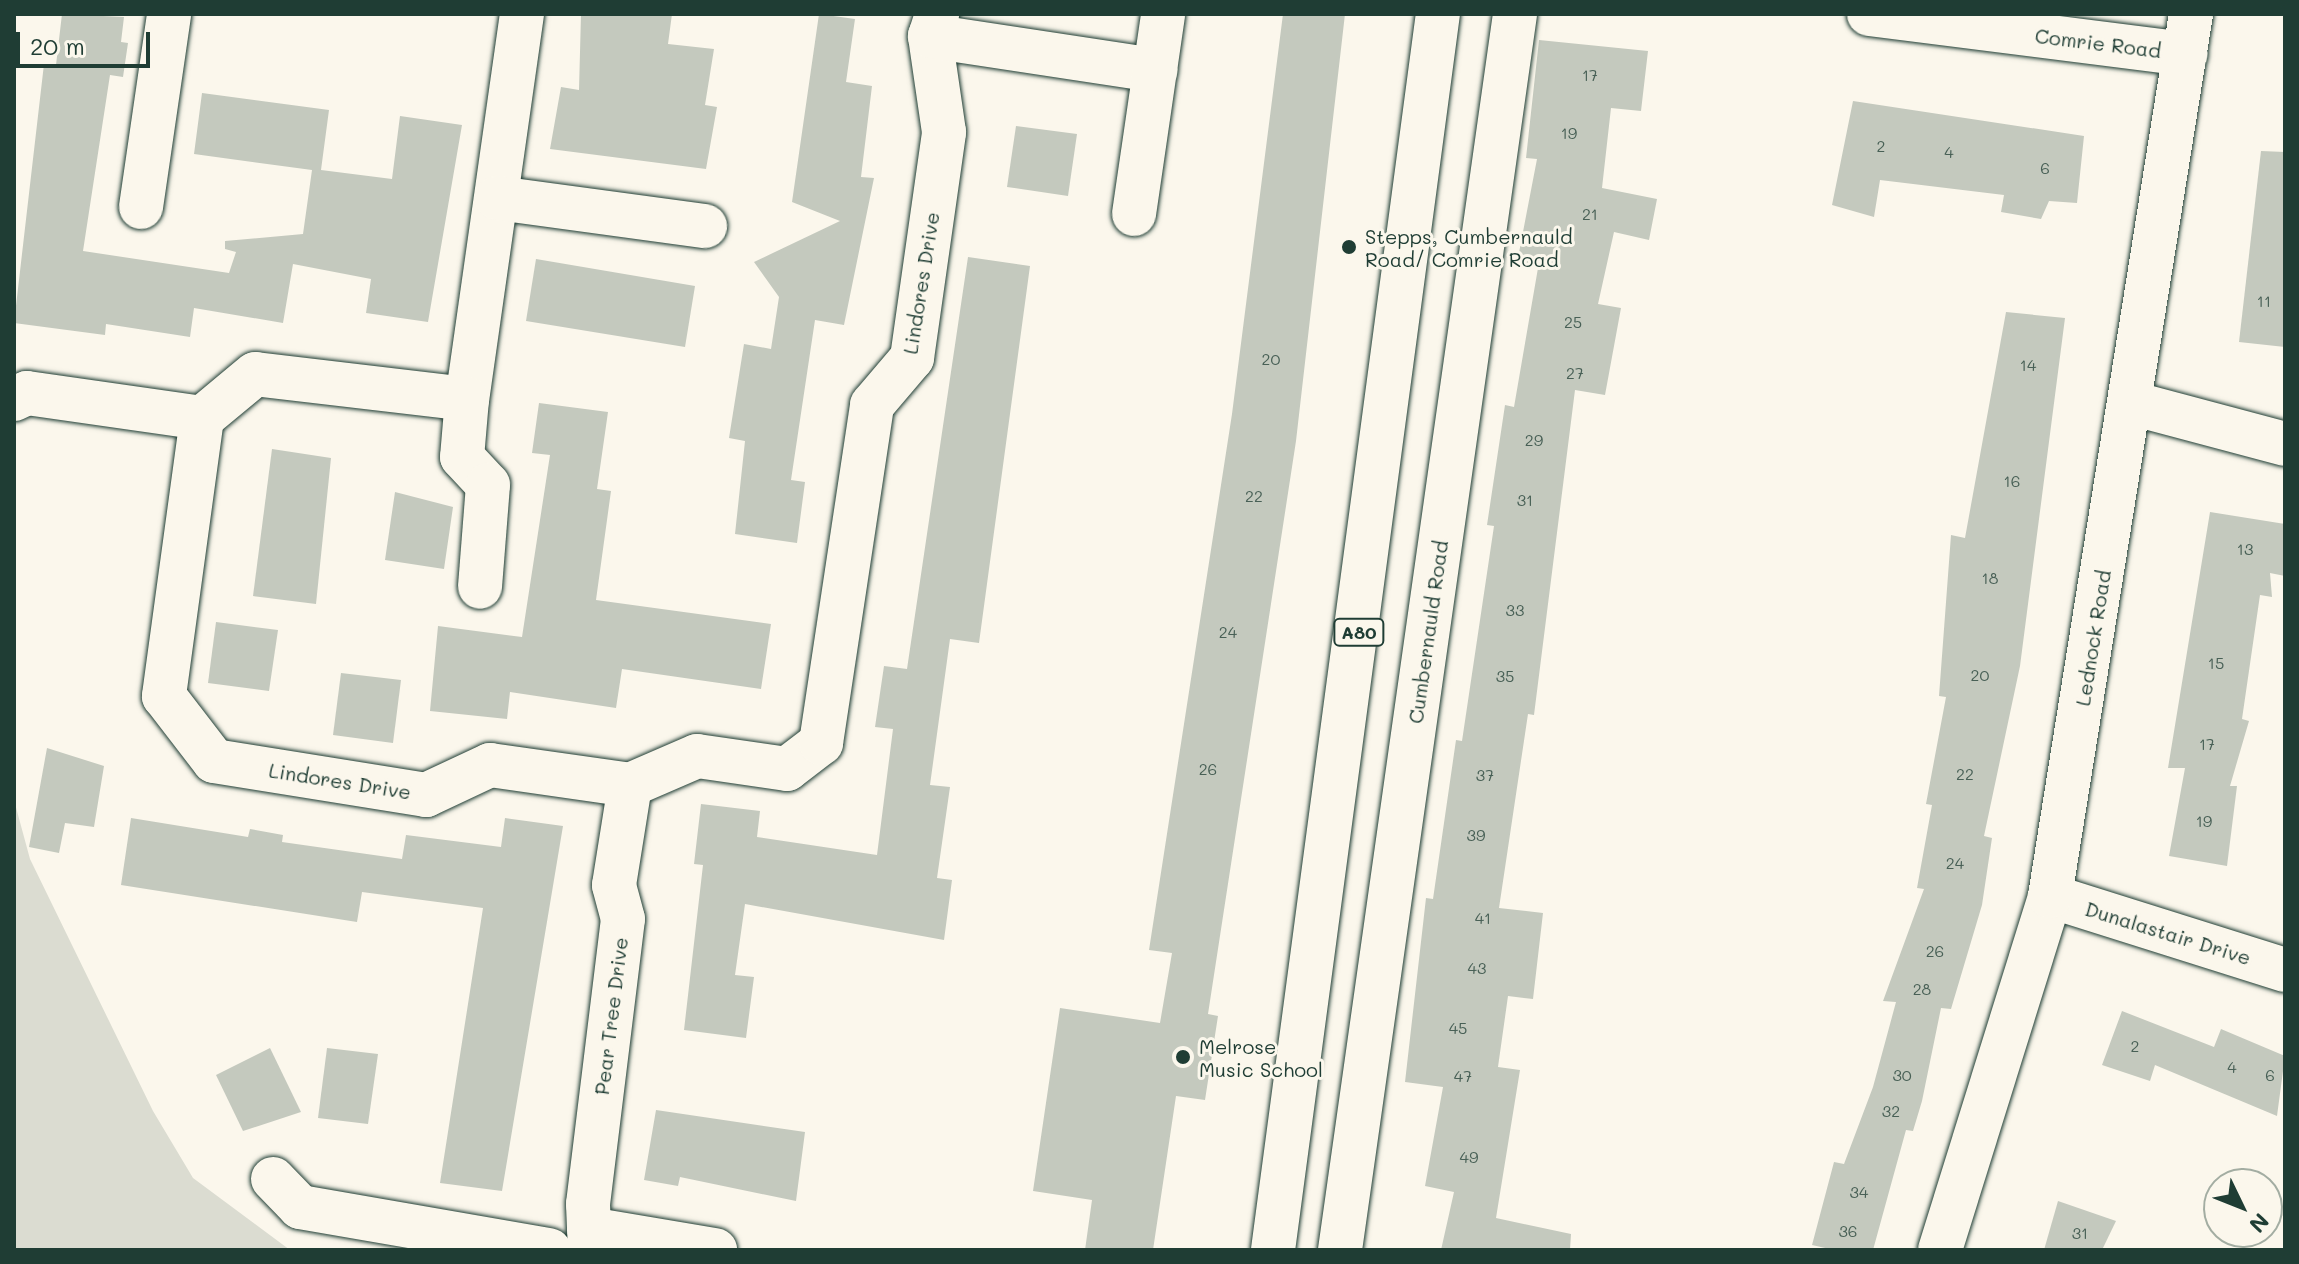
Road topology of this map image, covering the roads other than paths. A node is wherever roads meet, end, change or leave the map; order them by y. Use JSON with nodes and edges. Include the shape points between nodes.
{"nodes":[{"id":1,"x":169,"y":14,"type":"edge"},
{"id":2,"x":522,"y":14,"type":"edge"},
{"id":3,"x":1163,"y":14,"type":"edge"},
{"id":4,"x":1438,"y":14,"type":"edge"},
{"id":5,"x":1515,"y":14,"type":"edge"},
{"id":6,"x":1869,"y":14,"type":"edge"},
{"id":7,"x":934,"y":25,"type":"edge"},
{"id":8,"x":2188,"y":34,"type":"edge"},
{"id":9,"x":1155,"y":70,"type":"junction"},
{"id":10,"x":497,"y":198,"type":"junction"},
{"id":11,"x":141,"y":207,"type":"dead end"},
{"id":12,"x":1134,"y":214,"type":"dead end"},
{"id":13,"x":705,"y":226,"type":"dead end"},
{"id":14,"x":14,"y":399,"type":"edge"},
{"id":15,"x":467,"y":399,"type":"junction"},
{"id":16,"x":2131,"y":403,"type":"junction"},
{"id":17,"x":202,"y":418,"type":"junction"},
{"id":18,"x":2285,"y":444,"type":"edge"},
{"id":19,"x":480,"y":587,"type":"dead end"},
{"id":20,"x":630,"y":785,"type":"junction"},
{"id":21,"x":2050,"y":896,"type":"junction"},
{"id":22,"x":2285,"y":970,"type":"edge"},
{"id":23,"x":273,"y":1179,"type":"dead end"},
{"id":24,"x":590,"y":1240,"type":"edge"},
{"id":25,"x":549,"y":1250,"type":"edge"},
{"id":26,"x":715,"y":1250,"type":"edge"},
{"id":27,"x":1273,"y":1250,"type":"edge"},
{"id":28,"x":1340,"y":1250,"type":"edge"},
{"id":29,"x":1940,"y":1250,"type":"edge"}],
"edges":[{"from":1,"to":11,"type":"street"},
{"from":2,"to":10,"type":"street"},
{"from":3,"to":9,"type":"street"},
{"from":4,"to":27,"type":"street","number":"A80"},
{"from":5,"to":28,"type":"street","name":"Cumbernauld Road"},
{"from":6,"to":8,"type":"street","name":"Comrie Road"},
{"from":7,"to":9,"type":"street"},
{"from":7,"to":20,"type":"street","name":"Lindores Drive","via":[[944,132],[912,358],[872,405],[821,743],[787,769],[697,756]]},
{"from":8,"to":16,"type":"street","name":"Lednock Road"},
{"from":9,"to":12,"type":"street"},
{"from":10,"to":13,"type":"street"},
{"from":10,"to":15,"type":"street"},
{"from":14,"to":17,"type":"street","via":[[27,393]]},
{"from":15,"to":17,"type":"street","via":[[255,374]]},
{"from":15,"to":19,"type":"street","via":[[462,457],[488,485]]},
{"from":16,"to":18,"type":"street"},
{"from":16,"to":21,"type":"street","name":"Lednock Road"},
{"from":17,"to":20,"type":"street","name":"Lindores Drive","via":[[164,696],[214,761],[426,795],[490,765]]},
{"from":20,"to":24,"type":"street","name":"Pear Tree Drive","via":[[614,885],[623,919]]},
{"from":21,"to":22,"type":"street","name":"Dunalastair Drive"},
{"from":21,"to":29,"type":"street","name":"Lednock Road"},
{"from":23,"to":25,"type":"street","via":[[300,1207]]},
{"from":24,"to":26,"type":"street"}]}
